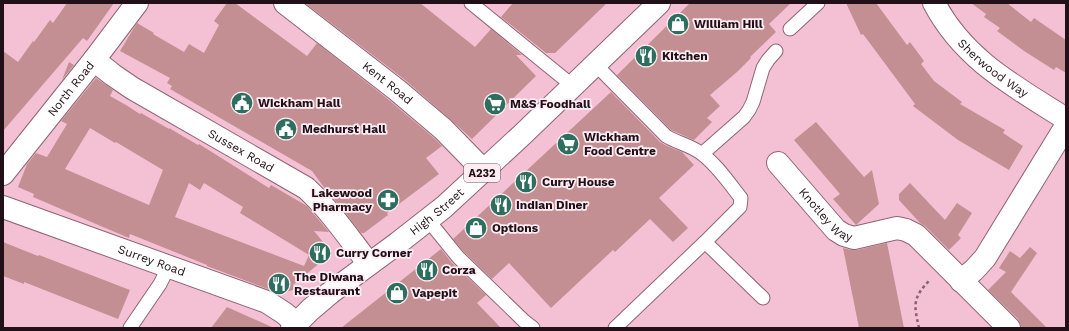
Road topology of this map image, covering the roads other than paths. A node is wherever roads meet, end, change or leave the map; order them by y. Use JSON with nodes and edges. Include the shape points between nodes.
{"nodes":[{"id":1,"x":137,"y":3,"type":"edge"},
{"id":2,"x":285,"y":3,"type":"edge"},
{"id":3,"x":471,"y":3,"type":"edge"},
{"id":4,"x":659,"y":3,"type":"edge"},
{"id":5,"x":818,"y":3,"type":"edge"},
{"id":6,"x":934,"y":3,"type":"edge"},
{"id":7,"x":790,"y":29,"type":"dead end"},
{"id":8,"x":776,"y":51,"type":"dead end"},
{"id":9,"x":94,"y":60,"type":"junction"},
{"id":10,"x":596,"y":65,"type":"junction"},
{"id":11,"x":573,"y":86,"type":"junction"},
{"id":12,"x":1066,"y":119,"type":"edge"},
{"id":13,"x":1066,"y":126,"type":"edge"},
{"id":14,"x":702,"y":154,"type":"junction"},
{"id":15,"x":778,"y":163,"type":"dead end"},
{"id":16,"x":484,"y":171,"type":"junction"},
{"id":17,"x":3,"y":174,"type":"edge"},
{"id":18,"x":3,"y":207,"type":"edge"},
{"id":19,"x":428,"y":220,"type":"junction"},
{"id":20,"x":705,"y":242,"type":"junction"},
{"id":21,"x":369,"y":264,"type":"junction"},
{"id":22,"x":169,"y":266,"type":"junction"},
{"id":23,"x":962,"y":280,"type":"junction"},
{"id":24,"x":763,"y":298,"type":"dead end"},
{"id":25,"x":294,"y":326,"type":"edge"},
{"id":26,"x":130,"y":328,"type":"edge"},
{"id":27,"x":533,"y":328,"type":"edge"},
{"id":28,"x":615,"y":328,"type":"edge"},
{"id":29,"x":1009,"y":328,"type":"edge"}],
"edges":[{"from":1,"to":9,"type":"main road","name":"North Road"},
{"from":2,"to":16,"type":"main road","name":"Kent Road","via":[[397,90],[443,129]]},
{"from":3,"to":11,"type":"lane"},
{"from":4,"to":10,"type":"main road","name":"High Street","number":"A232"},
{"from":5,"to":7,"type":"lane"},
{"from":6,"to":12,"type":"main road","name":"Sherwood Way","via":[[949,28],[980,61]]},
{"from":8,"to":14,"type":"lane","via":[[763,68],[753,102],[744,117]]},
{"from":9,"to":17,"type":"main road","name":"North Road"},
{"from":9,"to":21,"type":"main road","name":"Sussex Road","via":[[132,88],[306,188],[325,207]]},
{"from":10,"to":11,"type":"main road","name":"High Street","number":"A232"},
{"from":10,"to":14,"type":"lane","via":[[666,136]]},
{"from":11,"to":16,"type":"main road","name":"High Street","number":"A232"},
{"from":13,"to":23,"type":"main road","via":[[985,258]]},
{"from":14,"to":20,"type":"lane","via":[[741,198],[740,207]]},
{"from":15,"to":23,"type":"main road","name":"Knotley Way","via":[[836,230],[854,238],[897,228],[906,230],[916,235]]},
{"from":16,"to":19,"type":"main road","name":"High Street","number":"A232"},
{"from":18,"to":22,"type":"main road","name":"Surrey Road"},
{"from":19,"to":21,"type":"main road","name":"High Street","number":"A232"},
{"from":19,"to":27,"type":"lane","via":[[458,257]]},
{"from":20,"to":24,"type":"lane"},
{"from":20,"to":28,"type":"lane"},
{"from":21,"to":25,"type":"main road","name":"High Street","number":"A232","via":[[330,293]]},
{"from":22,"to":25,"type":"main road","name":"Surrey Road","via":[[267,302],[284,313]]},
{"from":22,"to":26,"type":"lane"},
{"from":23,"to":29,"type":"main road","name":"Knotley Way"}]}
